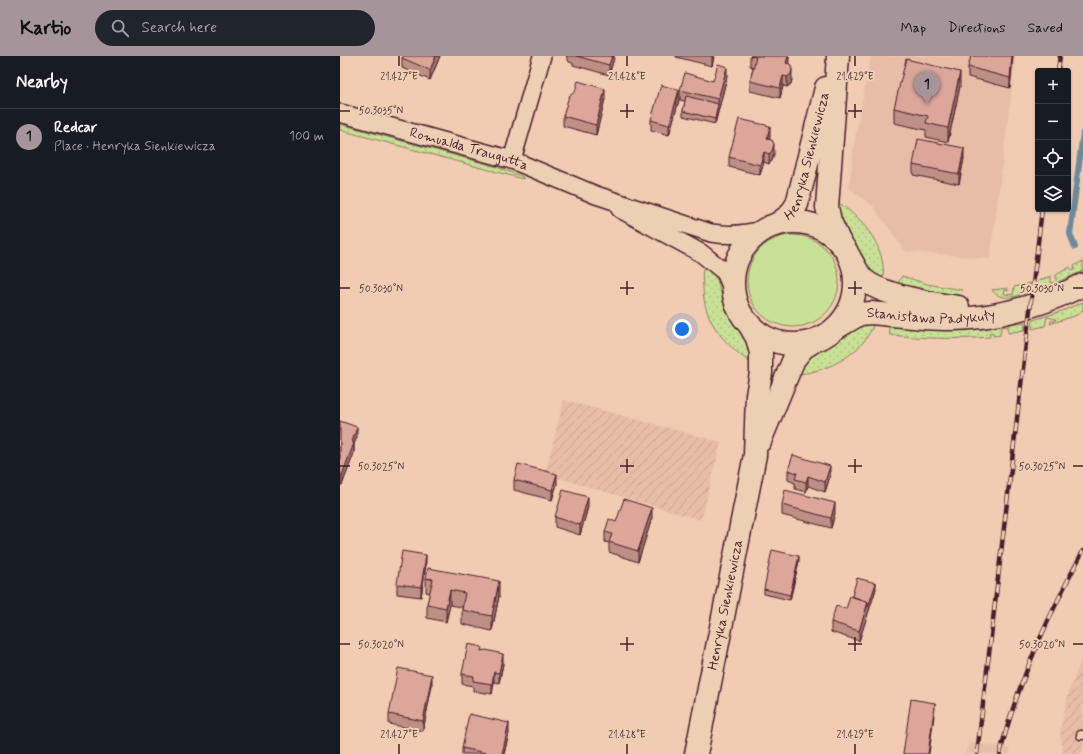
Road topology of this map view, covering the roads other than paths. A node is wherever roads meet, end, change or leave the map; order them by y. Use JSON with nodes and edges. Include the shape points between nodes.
{"nodes":[{"id":1,"x":542,"y":56,"type":"edge"},
{"id":2,"x":835,"y":56,"type":"edge"},
{"id":3,"x":838,"y":56,"type":"edge"},
{"id":4,"x":340,"y":113,"type":"edge"},
{"id":5,"x":512,"y":160,"type":"junction"},
{"id":6,"x":596,"y":195,"type":"junction"},
{"id":7,"x":769,"y":228,"type":"junction"},
{"id":8,"x":845,"y":250,"type":"junction"},
{"id":9,"x":1083,"y":285,"type":"edge"},
{"id":10,"x":733,"y":291,"type":"junction"},
{"id":11,"x":1009,"y":312,"type":"junction"},
{"id":12,"x":749,"y":324,"type":"junction"},
{"id":13,"x":826,"y":334,"type":"junction"},
{"id":14,"x":755,"y":455,"type":"junction"},
{"id":15,"x":696,"y":754,"type":"edge"}],
"edges":[{"from":1,"to":5,"type":"street"},
{"from":2,"to":7,"type":"main road","name":"Henryka Sienkiewicza","via":[[798,204],[790,215]]},
{"from":3,"to":8,"type":"main road","name":"Henryka Sienkiewicza","via":[[827,207],[830,221]]},
{"from":4,"to":5,"type":"street","name":"Romualda Traugutta"},
{"from":5,"to":6,"type":"street","name":"Romualda Traugutta"},
{"from":6,"to":7,"type":"street","name":"Romualda Traugutta","via":[[711,233],[734,236]]},
{"from":6,"to":10,"type":"street","name":"Romualda Traugutta","via":[[701,253],[726,272]]},
{"from":7,"to":8,"type":"main road","via":[[790,222],[805,223],[832,236]]},
{"from":7,"to":10,"type":"main road","via":[[750,240],[740,255],[733,272]]},
{"from":8,"to":11,"type":"main road","name":"Stanisława Padykuły","via":[[863,278],[872,285],[934,303]]},
{"from":8,"to":13,"type":"main road","via":[[854,272],[852,302],[845,315]]},
{"from":9,"to":11,"type":"main road","name":"Stanisława Padykuły","via":[[1061,296]]},
{"from":10,"to":12,"type":"main road","via":[[738,309]]},
{"from":11,"to":13,"type":"main road","name":"Stanisława Padykuły","via":[[953,320],[860,314]]},
{"from":12,"to":13,"type":"main road","via":[[764,336],[781,342],[800,343]]},
{"from":12,"to":14,"type":"main road","name":"Henryka Sienkiewicza","via":[[757,338],[761,353],[762,373],[757,395]]},
{"from":13,"to":14,"type":"main road","name":"Henryka Sienkiewicza","via":[[802,348],[794,359]]},
{"from":14,"to":15,"type":"main road","name":"Henryka Sienkiewicza"}]}
